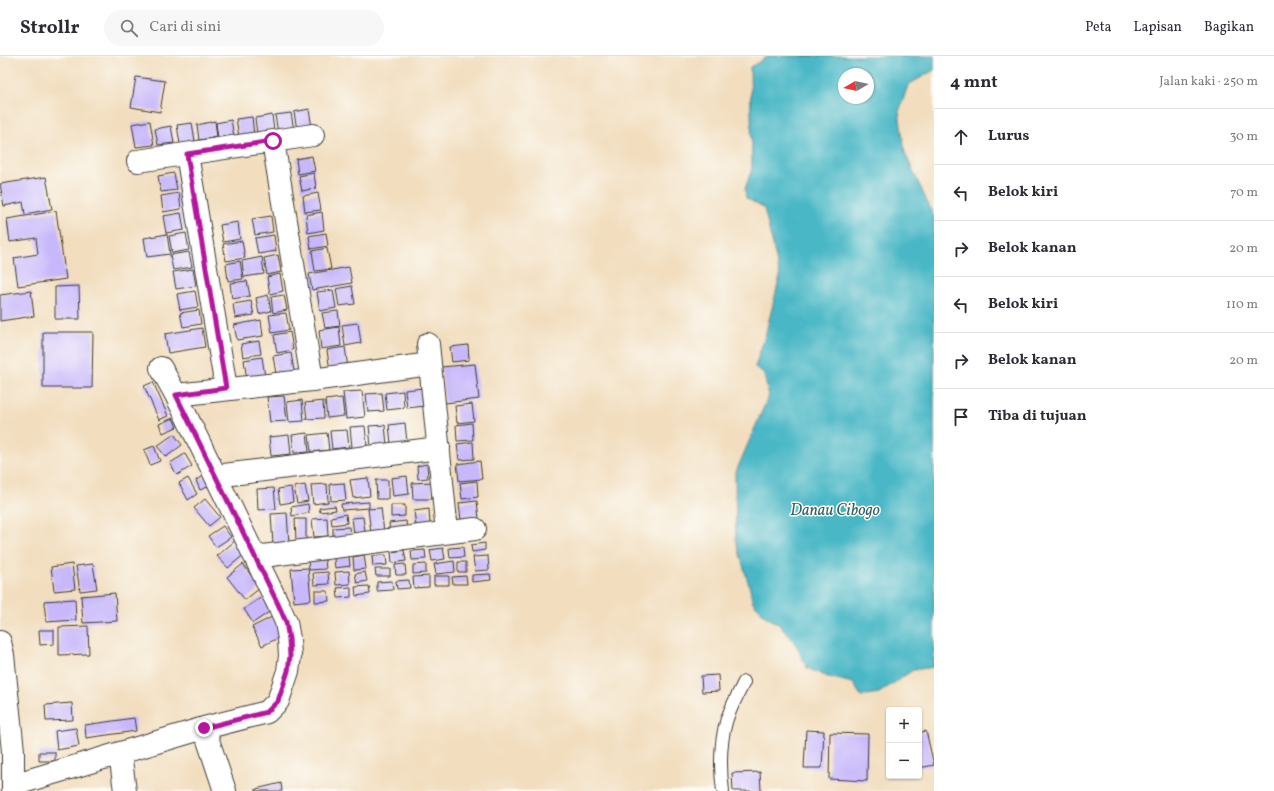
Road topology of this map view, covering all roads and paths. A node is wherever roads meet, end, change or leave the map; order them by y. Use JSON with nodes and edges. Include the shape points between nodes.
{"nodes":[{"id":1,"x":313,"y":135,"type":"dead end"},
{"id":2,"x":273,"y":141,"type":"junction"},
{"id":3,"x":187,"y":154,"type":"junction"},
{"id":4,"x":138,"y":161,"type":"dead end"},
{"id":5,"x":161,"y":368,"type":"dead end"},
{"id":6,"x":312,"y":380,"type":"junction"},
{"id":7,"x":226,"y":388,"type":"junction"},
{"id":8,"x":176,"y":395,"type":"junction"},
{"id":9,"x":439,"y":448,"type":"junction"},
{"id":10,"x":216,"y":476,"type":"junction"},
{"id":11,"x":475,"y":529,"type":"dead end"},
{"id":12,"x":447,"y":532,"type":"junction"},
{"id":13,"x":255,"y":557,"type":"junction"},
{"id":14,"x":0,"y":642,"type":"edge"},
{"id":15,"x":744,"y":682,"type":"dead end"},
{"id":16,"x":204,"y":728,"type":"junction"},
{"id":17,"x":120,"y":753,"type":"junction"},
{"id":18,"x":13,"y":788,"type":"edge"},
{"id":19,"x":125,"y":791,"type":"edge"},
{"id":20,"x":225,"y":791,"type":"edge"},
{"id":21,"x":723,"y":791,"type":"edge"}],
"edges":[{"from":1,"to":2,"type":"street"},
{"from":2,"to":3,"type":"street"},
{"from":2,"to":6,"type":"street"},
{"from":3,"to":4,"type":"street"},
{"from":3,"to":7,"type":"street"},
{"from":5,"to":8,"type":"street"},
{"from":6,"to":7,"type":"street"},
{"from":6,"to":9,"type":"street","via":[[429,354]]},
{"from":7,"to":8,"type":"street"},
{"from":8,"to":10,"type":"street"},
{"from":9,"to":10,"type":"street"},
{"from":9,"to":12,"type":"street"},
{"from":10,"to":13,"type":"street"},
{"from":11,"to":12,"type":"street"},
{"from":12,"to":13,"type":"street"},
{"from":13,"to":16,"type":"street","via":[[286,622],[290,656],[288,671],[278,701],[267,712]]},
{"from":14,"to":18,"type":"street","via":[[13,751]]},
{"from":15,"to":21,"type":"lane","via":[[726,722],[721,749]]},
{"from":16,"to":17,"type":"street"},
{"from":16,"to":20,"type":"street"},
{"from":17,"to":18,"type":"street"},
{"from":17,"to":19,"type":"street"}]}
